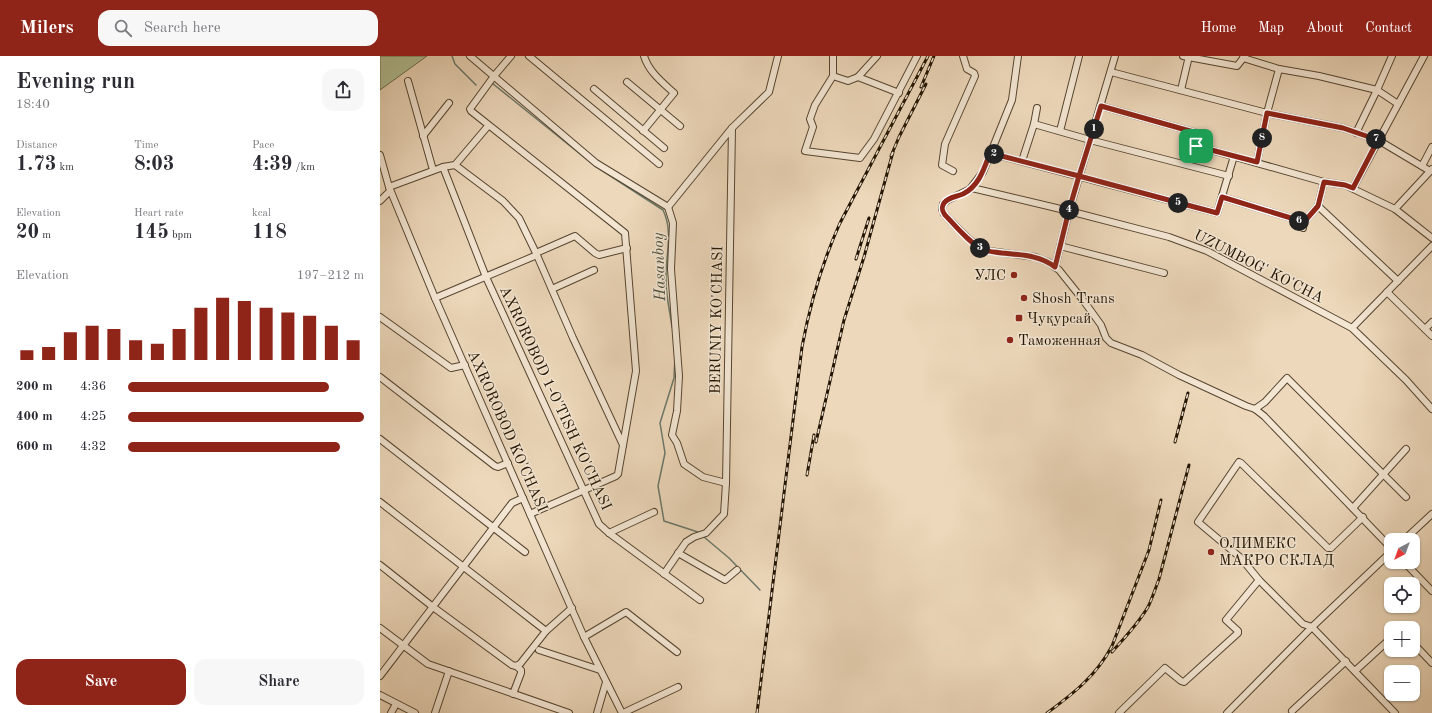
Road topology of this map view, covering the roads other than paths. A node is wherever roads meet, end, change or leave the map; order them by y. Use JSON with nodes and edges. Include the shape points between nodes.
{"nodes":[{"id":1,"x":470,"y":56,"type":"edge"},
{"id":2,"x":511,"y":56,"type":"edge"},
{"id":3,"x":529,"y":56,"type":"edge"},
{"id":4,"x":644,"y":56,"type":"edge"},
{"id":5,"x":778,"y":56,"type":"edge"},
{"id":6,"x":834,"y":56,"type":"edge"},
{"id":7,"x":877,"y":56,"type":"edge"},
{"id":8,"x":917,"y":56,"type":"edge"},
{"id":9,"x":963,"y":56,"type":"edge"},
{"id":10,"x":1018,"y":56,"type":"edge"},
{"id":11,"x":1078,"y":56,"type":"edge"},
{"id":12,"x":1115,"y":56,"type":"edge"},
{"id":13,"x":1187,"y":56,"type":"edge"},
{"id":14,"x":1392,"y":56,"type":"edge"},
{"id":15,"x":1424,"y":56,"type":"edge"},
{"id":16,"x":1244,"y":57,"type":"edge"},
{"id":17,"x":1279,"y":69,"type":"junction"},
{"id":18,"x":1111,"y":72,"type":"junction"},
{"id":19,"x":494,"y":76,"type":"junction"},
{"id":20,"x":833,"y":76,"type":"junction"},
{"id":21,"x":858,"y":77,"type":"junction"},
{"id":22,"x":408,"y":81,"type":"dead end"},
{"id":23,"x":627,"y":82,"type":"dead end"},
{"id":24,"x":594,"y":89,"type":"dead end"},
{"id":25,"x":1180,"y":90,"type":"junction"},
{"id":26,"x":1377,"y":90,"type":"junction"},
{"id":27,"x":899,"y":93,"type":"junction"},
{"id":28,"x":449,"y":103,"type":"dead end"},
{"id":29,"x":1398,"y":104,"type":"junction"},
{"id":30,"x":1101,"y":106,"type":"junction"},
{"id":31,"x":1037,"y":108,"type":"dead end"},
{"id":32,"x":660,"y":110,"type":"junction"},
{"id":33,"x":1267,"y":113,"type":"junction"},
{"id":34,"x":1034,"y":124,"type":"junction"},
{"id":35,"x":488,"y":126,"type":"junction"},
{"id":36,"x":680,"y":126,"type":"dead end"},
{"id":37,"x":732,"y":128,"type":"junction"},
{"id":38,"x":643,"y":131,"type":"junction"},
{"id":39,"x":1060,"y":131,"type":"junction"},
{"id":40,"x":1356,"y":132,"type":"junction"},
{"id":41,"x":423,"y":136,"type":"junction"},
{"id":42,"x":1090,"y":140,"type":"junction"},
{"id":43,"x":1378,"y":140,"type":"junction"},
{"id":44,"x":1432,"y":147,"type":"edge"},
{"id":45,"x":664,"y":148,"type":"dead end"},
{"id":46,"x":990,"y":153,"type":"junction"},
{"id":47,"x":380,"y":155,"type":"edge"},
{"id":48,"x":1234,"y":156,"type":"junction"},
{"id":49,"x":1022,"y":161,"type":"junction"},
{"id":50,"x":1257,"y":162,"type":"junction"},
{"id":51,"x":659,"y":164,"type":"dead end"},
{"id":52,"x":455,"y":165,"type":"junction"},
{"id":53,"x":442,"y":166,"type":"junction"},
{"id":54,"x":1422,"y":166,"type":"junction"},
{"id":55,"x":433,"y":170,"type":"junction"},
{"id":56,"x":1431,"y":170,"type":"edge"},
{"id":57,"x":953,"y":171,"type":"dead end"},
{"id":58,"x":1079,"y":176,"type":"junction"},
{"id":59,"x":1229,"y":176,"type":"junction"},
{"id":60,"x":1324,"y":182,"type":"junction"},
{"id":61,"x":972,"y":188,"type":"junction"},
{"id":62,"x":1353,"y":188,"type":"junction"},
{"id":63,"x":389,"y":189,"type":"junction"},
{"id":64,"x":1222,"y":197,"type":"junction"},
{"id":65,"x":380,"y":201,"type":"edge"},
{"id":66,"x":1318,"y":206,"type":"junction"},
{"id":67,"x":668,"y":207,"type":"junction"},
{"id":68,"x":1395,"y":209,"type":"junction"},
{"id":69,"x":1069,"y":210,"type":"junction"},
{"id":70,"x":1432,"y":238,"type":"edge"},
{"id":71,"x":1060,"y":246,"type":"junction"},
{"id":72,"x":1432,"y":246,"type":"edge"},
{"id":73,"x":627,"y":248,"type":"junction"},
{"id":74,"x":537,"y":254,"type":"junction"},
{"id":75,"x":1055,"y":267,"type":"junction"},
{"id":76,"x":594,"y":270,"type":"dead end"},
{"id":77,"x":1164,"y":273,"type":"dead end"},
{"id":78,"x":486,"y":277,"type":"junction"},
{"id":79,"x":1398,"y":281,"type":"junction"},
{"id":80,"x":552,"y":289,"type":"junction"},
{"id":81,"x":1387,"y":292,"type":"junction"},
{"id":82,"x":435,"y":298,"type":"junction"},
{"id":83,"x":380,"y":317,"type":"edge"},
{"id":84,"x":1432,"y":322,"type":"edge"},
{"id":85,"x":1352,"y":328,"type":"junction"},
{"id":86,"x":1425,"y":329,"type":"junction"},
{"id":87,"x":1432,"y":336,"type":"edge"},
{"id":88,"x":465,"y":365,"type":"junction"},
{"id":89,"x":380,"y":377,"type":"edge"},
{"id":90,"x":1255,"y":409,"type":"junction"},
{"id":91,"x":1432,"y":409,"type":"edge"},
{"id":92,"x":380,"y":439,"type":"edge"},
{"id":93,"x":623,"y":445,"type":"junction"},
{"id":94,"x":1406,"y":449,"type":"dead end"},
{"id":95,"x":508,"y":463,"type":"junction"},
{"id":96,"x":1383,"y":474,"type":"junction"},
{"id":97,"x":726,"y":483,"type":"junction"},
{"id":98,"x":583,"y":489,"type":"junction"},
{"id":99,"x":1406,"y":497,"type":"dead end"},
{"id":100,"x":523,"y":498,"type":"junction"},
{"id":101,"x":380,"y":502,"type":"edge"},
{"id":102,"x":1353,"y":508,"type":"junction"},
{"id":103,"x":654,"y":512,"type":"dead end"},
{"id":104,"x":530,"y":514,"type":"junction"},
{"id":105,"x":1432,"y":514,"type":"edge"},
{"id":106,"x":1363,"y":517,"type":"junction"},
{"id":107,"x":494,"y":528,"type":"junction"},
{"id":108,"x":609,"y":533,"type":"junction"},
{"id":109,"x":1412,"y":533,"type":"edge"},
{"id":110,"x":1384,"y":540,"type":"edge"},
{"id":111,"x":525,"y":552,"type":"dead end"},
{"id":112,"x":678,"y":554,"type":"junction"},
{"id":113,"x":1384,"y":559,"type":"edge"},
{"id":114,"x":380,"y":565,"type":"edge"},
{"id":115,"x":463,"y":568,"type":"junction"},
{"id":116,"x":1411,"y":569,"type":"edge"},
{"id":117,"x":737,"y":570,"type":"dead end"},
{"id":118,"x":664,"y":574,"type":"junction"},
{"id":119,"x":1259,"y":580,"type":"junction"},
{"id":120,"x":1432,"y":591,"type":"edge"},
{"id":121,"x":700,"y":600,"type":"dead end"},
{"id":122,"x":433,"y":607,"type":"junction"},
{"id":123,"x":572,"y":608,"type":"junction"},
{"id":124,"x":1312,"y":627,"type":"junction"},
{"id":125,"x":380,"y":628,"type":"edge"},
{"id":126,"x":546,"y":631,"type":"junction"},
{"id":127,"x":584,"y":637,"type":"junction"},
{"id":128,"x":1384,"y":644,"type":"edge"},
{"id":129,"x":403,"y":646,"type":"junction"},
{"id":130,"x":540,"y":650,"type":"dead end"},
{"id":131,"x":1420,"y":650,"type":"edge"},
{"id":132,"x":677,"y":652,"type":"dead end"},
{"id":133,"x":1346,"y":661,"type":"junction"},
{"id":134,"x":1432,"y":663,"type":"edge"},
{"id":135,"x":516,"y":666,"type":"junction"},
{"id":136,"x":600,"y":670,"type":"junction"},
{"id":137,"x":449,"y":671,"type":"junction"},
{"id":138,"x":1355,"y":671,"type":"junction"},
{"id":139,"x":380,"y":676,"type":"edge"},
{"id":140,"x":606,"y":682,"type":"junction"},
{"id":141,"x":678,"y":687,"type":"dead end"},
{"id":142,"x":513,"y":694,"type":"junction"},
{"id":143,"x":380,"y":695,"type":"edge"},
{"id":144,"x":396,"y":704,"type":"junction"},
{"id":145,"x":1292,"y":711,"type":"dead end"},
{"id":146,"x":391,"y":713,"type":"edge"},
{"id":147,"x":415,"y":713,"type":"edge"},
{"id":148,"x":436,"y":713,"type":"edge"},
{"id":149,"x":569,"y":713,"type":"edge"},
{"id":150,"x":597,"y":713,"type":"edge"},
{"id":151,"x":622,"y":713,"type":"edge"},
{"id":152,"x":1119,"y":713,"type":"edge"},
{"id":153,"x":1227,"y":713,"type":"edge"},
{"id":154,"x":1395,"y":713,"type":"edge"}],
"edges":[{"from":1,"to":19,"type":"street"},
{"from":2,"to":19,"type":"street"},
{"from":3,"to":51,"type":"street"},
{"from":4,"to":32,"type":"street","via":[[655,76],[674,93]]},
{"from":5,"to":37,"type":"street","via":[[769,92]]},
{"from":6,"to":20,"type":"street"},
{"from":7,"to":21,"type":"street"},
{"from":8,"to":27,"type":"street"},
{"from":9,"to":57,"type":"street","via":[[967,69],[975,76],[945,144],[942,163]]},
{"from":10,"to":46,"type":"street","via":[[1012,100]]},
{"from":11,"to":39,"type":"street"},
{"from":12,"to":18,"type":"street"},
{"from":13,"to":16,"type":"street","via":[[1236,66]]},
{"from":13,"to":25,"type":"street"},
{"from":14,"to":26,"type":"street"},
{"from":15,"to":29,"type":"street"},
{"from":16,"to":17,"type":"street"},
{"from":17,"to":26,"type":"street"},
{"from":17,"to":33,"type":"street"},
{"from":18,"to":25,"type":"street"},
{"from":18,"to":30,"type":"street"},
{"from":19,"to":35,"type":"street","via":[[470,109]]},
{"from":19,"to":67,"type":"street","via":[[596,163]]},
{"from":20,"to":21,"type":"street","via":[[848,81]]},
{"from":20,"to":27,"type":"street","via":[[815,105],[810,119],[813,127],[805,151],[860,158],[874,139]]},
{"from":21,"to":27,"type":"street"},
{"from":22,"to":41,"type":"street"},
{"from":23,"to":32,"type":"street"},
{"from":24,"to":38,"type":"street"},
{"from":25,"to":33,"type":"street"},
{"from":26,"to":29,"type":"street"},
{"from":26,"to":40,"type":"street"},
{"from":28,"to":41,"type":"street"},
{"from":29,"to":43,"type":"street"},
{"from":30,"to":42,"type":"street"},
{"from":30,"to":48,"type":"street","via":[[1197,133],[1199,134],[1196,146]]},
{"from":31,"to":34,"type":"street"},
{"from":32,"to":36,"type":"street"},
{"from":32,"to":38,"type":"street"},
{"from":33,"to":40,"type":"street"},
{"from":33,"to":50,"type":"street"},
{"from":34,"to":39,"type":"street"},
{"from":34,"to":49,"type":"street"},
{"from":35,"to":52,"type":"street"},
{"from":35,"to":73,"type":"street","via":[[625,233]]},
{"from":37,"to":67,"type":"street"},
{"from":37,"to":97,"type":"street","name":"BERUNIY KO'CHASI"},
{"from":38,"to":45,"type":"street"},
{"from":39,"to":42,"type":"street"},
{"from":40,"to":43,"type":"street"},
{"from":41,"to":55,"type":"street"},
{"from":42,"to":58,"type":"street"},
{"from":42,"to":59,"type":"street"},
{"from":43,"to":54,"type":"street"},
{"from":43,"to":62,"type":"street"},
{"from":44,"to":54,"type":"street"},
{"from":46,"to":49,"type":"street"},
{"from":46,"to":61,"type":"street","via":[[981,175]]},
{"from":47,"to":63,"type":"street","name":"AXROROBOD KO'CHASI"},
{"from":48,"to":50,"type":"street"},
{"from":48,"to":59,"type":"street"},
{"from":49,"to":58,"type":"street"},
{"from":50,"to":60,"type":"street"},
{"from":52,"to":53,"type":"street"},
{"from":52,"to":74,"type":"street","via":[[514,211]]},
{"from":53,"to":55,"type":"street"},
{"from":53,"to":78,"type":"street","name":"AXROROBOD 1-O'TISH KO'CHASI"},
{"from":54,"to":56,"type":"street"},
{"from":55,"to":63,"type":"street"},
{"from":56,"to":68,"type":"street"},
{"from":58,"to":64,"type":"street","via":[[1217,213]]},
{"from":58,"to":69,"type":"street"},
{"from":59,"to":64,"type":"street"},
{"from":60,"to":62,"type":"street"},
{"from":60,"to":66,"type":"street"},
{"from":61,"to":69,"type":"street","name":"UZUMBOG' KO'CHA"},
{"from":61,"to":75,"type":"street","via":[[944,203],[942,211],[978,247],[1038,258]]},
{"from":62,"to":68,"type":"street"},
{"from":63,"to":65,"type":"street"},
{"from":63,"to":82,"type":"street","name":"AXROROBOD KO'CHASI"},
{"from":64,"to":66,"type":"street","via":[[1304,225]]},
{"from":66,"to":79,"type":"street"},
{"from":67,"to":97,"type":"street","via":[[673,223],[671,269],[678,376],[677,411],[672,435],[684,464],[703,477]]},
{"from":68,"to":70,"type":"street"},
{"from":69,"to":71,"type":"street"},
{"from":69,"to":85,"type":"street","name":"UZUMBOG' KO'CHA","via":[[1200,248]]},
{"from":71,"to":75,"type":"street"},
{"from":71,"to":77,"type":"street"},
{"from":72,"to":79,"type":"street"},
{"from":73,"to":74,"type":"street","via":[[599,255],[575,236]]},
{"from":73,"to":93,"type":"street","via":[[636,371]]},
{"from":74,"to":78,"type":"street"},
{"from":74,"to":80,"type":"street"},
{"from":75,"to":90,"type":"street","via":[[1083,300],[1101,325],[1109,342]]},
{"from":76,"to":80,"type":"street"},
{"from":78,"to":82,"type":"street"},
{"from":78,"to":98,"type":"street","name":"AXROROBOD 1-O'TISH KO'CHASI"},
{"from":79,"to":81,"type":"street"},
{"from":80,"to":93,"type":"street"},
{"from":81,"to":85,"type":"street"},
{"from":81,"to":86,"type":"street"},
{"from":82,"to":88,"type":"street","name":"AXROROBOD KO'CHASI"},
{"from":83,"to":88,"type":"street","via":[[451,368]]},
{"from":84,"to":86,"type":"street"},
{"from":85,"to":91,"type":"street","name":"UZUMBOG' KO'CHA"},
{"from":86,"to":87,"type":"street"},
{"from":88,"to":95,"type":"street","name":"AXROROBOD KO'CHASI"},
{"from":89,"to":95,"type":"street","via":[[495,466]]},
{"from":90,"to":96,"type":"street","via":[[1287,378]]},
{"from":90,"to":102,"type":"street","via":[[1273,424]]},
{"from":92,"to":107,"type":"street"},
{"from":93,"to":98,"type":"street","via":[[618,474]]},
{"from":94,"to":96,"type":"street"},
{"from":95,"to":100,"type":"street","name":"AXROROBOD KO'CHASI"},
{"from":96,"to":99,"type":"street"},
{"from":96,"to":102,"type":"street"},
{"from":97,"to":112,"type":"street","name":"BERUNIY KO'CHASI","via":[[724,514],[706,533],[686,542]]},
{"from":98,"to":104,"type":"street"},
{"from":98,"to":108,"type":"street","name":"AXROROBOD 1-O'TISH KO'CHASI","via":[[599,524]]},
{"from":100,"to":104,"type":"street","name":"AXROROBOD KO'CHASI"},
{"from":100,"to":107,"type":"street","via":[[512,503]]},
{"from":101,"to":115,"type":"street"},
{"from":102,"to":106,"type":"street"},
{"from":103,"to":108,"type":"street"},
{"from":104,"to":123,"type":"street","name":"AXROROBOD KO'CHASI"},
{"from":105,"to":109,"type":"street"},
{"from":106,"to":110,"type":"street"},
{"from":106,"to":119,"type":"street","via":[[1328,548],[1239,462],[1198,521],[1242,558]]},
{"from":107,"to":111,"type":"street"},
{"from":107,"to":115,"type":"street"},
{"from":108,"to":118,"type":"street","name":"AXROROBOD 1-O'TISH KO'CHASI"},
{"from":112,"to":117,"type":"street","via":[[726,580]]},
{"from":112,"to":118,"type":"street","name":"BERUNIY KO'CHASI"},
{"from":113,"to":124,"type":"street"},
{"from":114,"to":122,"type":"street"},
{"from":115,"to":122,"type":"street"},
{"from":115,"to":126,"type":"street"},
{"from":116,"to":120,"type":"street"},
{"from":118,"to":121,"type":"street","name":"AXROROBOD 1-O'TISH KO'CHASI"},
{"from":119,"to":124,"type":"street","via":[[1303,624]]},
{"from":119,"to":152,"type":"street","via":[[1226,620],[1238,633],[1184,682],[1165,668]]},
{"from":122,"to":129,"type":"street"},
{"from":122,"to":135,"type":"street"},
{"from":123,"to":126,"type":"street"},
{"from":123,"to":127,"type":"street","name":"AXROROBOD KO'CHASI"},
{"from":124,"to":133,"type":"street"},
{"from":124,"to":153,"type":"street"},
{"from":125,"to":129,"type":"street"},
{"from":126,"to":135,"type":"street"},
{"from":127,"to":132,"type":"street","via":[[626,612]]},
{"from":127,"to":136,"type":"street","name":"AXROROBOD KO'CHASI"},
{"from":128,"to":138,"type":"street"},
{"from":129,"to":137,"type":"street","via":[[428,664]]},
{"from":129,"to":139,"type":"street"},
{"from":130,"to":136,"type":"street"},
{"from":131,"to":134,"type":"street"},
{"from":133,"to":138,"type":"street"},
{"from":133,"to":145,"type":"street"},
{"from":135,"to":142,"type":"street","via":[[521,673]]},
{"from":136,"to":140,"type":"street","name":"AXROROBOD KO'CHASI"},
{"from":137,"to":142,"type":"street"},
{"from":137,"to":148,"type":"street"},
{"from":138,"to":154,"type":"street"},
{"from":140,"to":150,"type":"street"},
{"from":140,"to":151,"type":"street","name":"AXROROBOD KO'CHASI"},
{"from":141,"to":151,"type":"street"},
{"from":142,"to":149,"type":"street"},
{"from":143,"to":144,"type":"street"},
{"from":144,"to":146,"type":"street"},
{"from":144,"to":147,"type":"street"}]}
